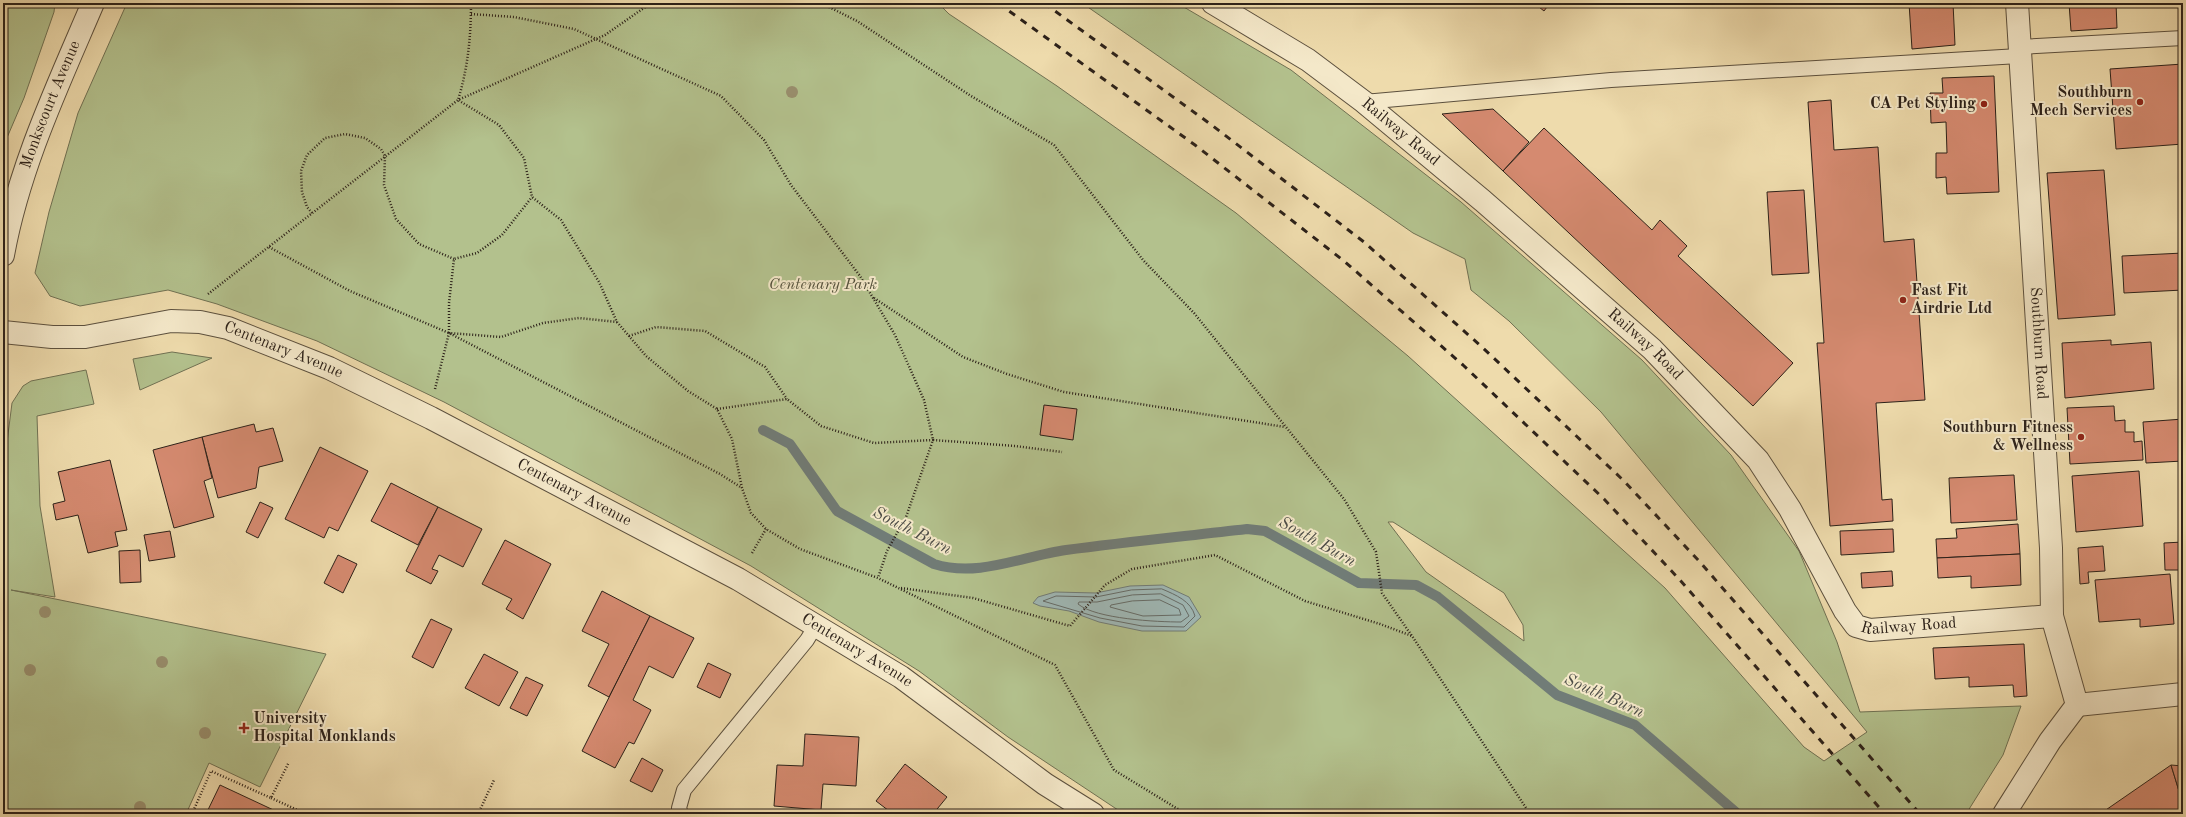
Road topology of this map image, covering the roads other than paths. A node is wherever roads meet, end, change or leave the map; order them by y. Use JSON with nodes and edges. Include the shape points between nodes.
{"nodes":[{"id":1,"x":93,"y":3,"type":"edge"},
{"id":2,"x":1212,"y":3,"type":"edge"},
{"id":3,"x":2016,"y":3,"type":"edge"},
{"id":4,"x":2183,"y":38,"type":"edge"},
{"id":5,"x":2019,"y":51,"type":"junction"},
{"id":6,"x":1364,"y":102,"type":"junction"},
{"id":7,"x":3,"y":256,"type":"edge"},
{"id":8,"x":3,"y":332,"type":"edge"},
{"id":9,"x":2052,"y":616,"type":"junction"},
{"id":10,"x":816,"y":626,"type":"junction"},
{"id":11,"x":2183,"y":694,"type":"edge"},
{"id":12,"x":2077,"y":705,"type":"junction"},
{"id":13,"x":681,"y":814,"type":"edge"},
{"id":14,"x":1093,"y":814,"type":"edge"},
{"id":15,"x":2004,"y":814,"type":"edge"}],
"edges":[{"from":1,"to":7,"type":"street","name":"Monkscourt Avenue","via":[[21,181]]},
{"from":2,"to":6,"type":"street","name":"Railway Road","via":[[1308,60]]},
{"from":3,"to":5,"type":"street","name":"Southburn Road"},
{"from":4,"to":5,"type":"lane"},
{"from":5,"to":6,"type":"lane","via":[[1611,80]]},
{"from":5,"to":9,"type":"street","name":"Southburn Road","via":[[2051,548]]},
{"from":6,"to":9,"type":"street","name":"Railway Road","via":[[1483,201],[1652,349],[1758,460],[1790,509],[1845,611],[1856,626],[1870,630]]},
{"from":8,"to":10,"type":"street","name":"Centenary Avenue","via":[[52,337],[85,337],[171,321],[200,322],[228,328],[329,368],[429,416],[738,579]]},
{"from":9,"to":12,"type":"street","name":"Southburn Road"},
{"from":10,"to":13,"type":"lane","via":[[684,790],[679,808]]},
{"from":10,"to":14,"type":"street","name":"Centenary Avenue","via":[[901,677],[1045,784]]},
{"from":11,"to":12,"type":"street"},
{"from":12,"to":15,"type":"street","via":[[2050,741]]}]}
